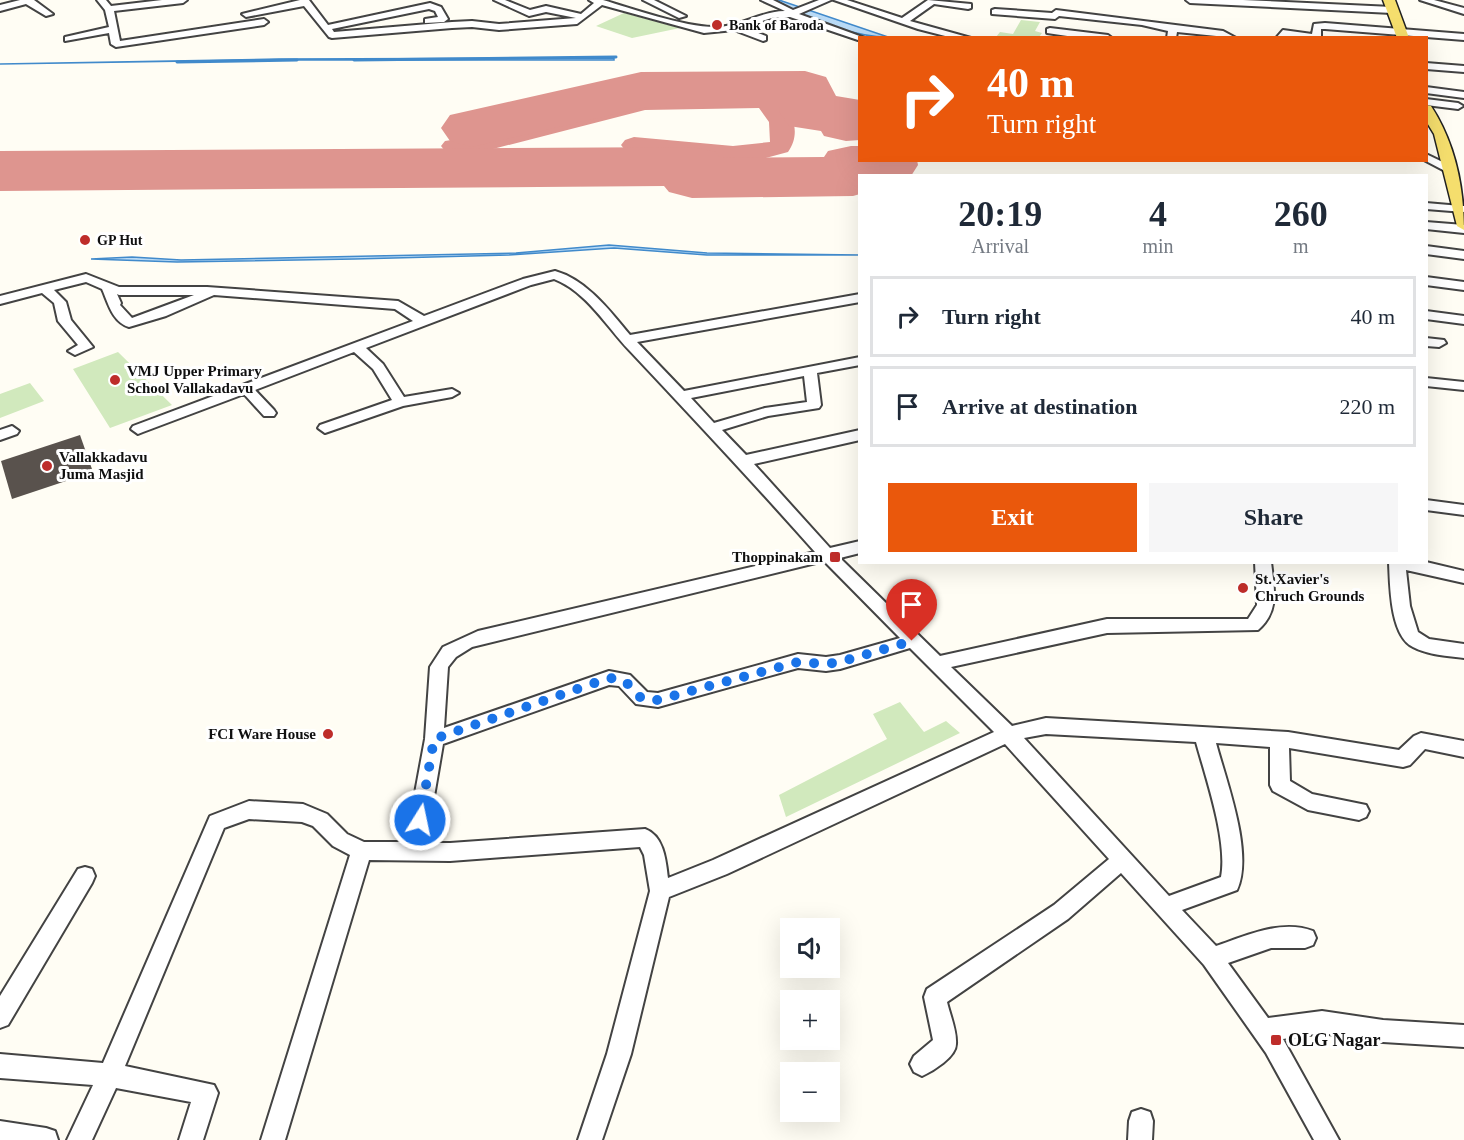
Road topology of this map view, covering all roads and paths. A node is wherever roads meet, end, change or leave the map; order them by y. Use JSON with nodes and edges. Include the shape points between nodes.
{"nodes":[{"id":1,"x":101,"y":0,"type":"edge"},
{"id":2,"x":183,"y":0,"type":"edge"},
{"id":3,"x":498,"y":0,"type":"edge"},
{"id":4,"x":647,"y":0,"type":"edge"},
{"id":5,"x":765,"y":0,"type":"edge"},
{"id":6,"x":826,"y":0,"type":"edge"},
{"id":7,"x":838,"y":0,"type":"edge"},
{"id":8,"x":1060,"y":0,"type":"edge"},
{"id":9,"x":1190,"y":0,"type":"edge"},
{"id":10,"x":1424,"y":0,"type":"edge"},
{"id":11,"x":29,"y":1,"type":"edge"},
{"id":12,"x":304,"y":1,"type":"edge"},
{"id":13,"x":597,"y":1,"type":"edge"},
{"id":14,"x":934,"y":1,"type":"edge"},
{"id":15,"x":1390,"y":5,"type":"edge"},
{"id":16,"x":968,"y":6,"type":"dead end"},
{"id":17,"x":0,"y":8,"type":"edge"},
{"id":18,"x":1464,"y":11,"type":"edge"},
{"id":19,"x":995,"y":12,"type":"dead end"},
{"id":20,"x":49,"y":14,"type":"dead end"},
{"id":21,"x":790,"y":14,"type":"junction"},
{"id":22,"x":1055,"y":14,"type":"junction"},
{"id":23,"x":109,"y":16,"type":"junction"},
{"id":24,"x":232,"y":16,"type":"dead end"},
{"id":25,"x":584,"y":17,"type":"junction"},
{"id":26,"x":904,"y":21,"type":"junction"},
{"id":27,"x":264,"y":22,"type":"dead end"},
{"id":28,"x":162,"y":26,"type":"dead end"},
{"id":29,"x":325,"y":27,"type":"junction"},
{"id":30,"x":422,"y":27,"type":"junction"},
{"id":31,"x":733,"y":27,"type":"junction"},
{"id":32,"x":704,"y":30,"type":"junction"},
{"id":33,"x":1172,"y":33,"type":"edge"},
{"id":34,"x":114,"y":34,"type":"junction"},
{"id":35,"x":1049,"y":34,"type":"edge"},
{"id":36,"x":1402,"y":35,"type":"edge"},
{"id":37,"x":960,"y":36,"type":"edge"},
{"id":38,"x":1078,"y":36,"type":"edge"},
{"id":39,"x":1228,"y":36,"type":"edge"},
{"id":40,"x":1281,"y":36,"type":"edge"},
{"id":41,"x":1308,"y":36,"type":"edge"},
{"id":42,"x":1316,"y":36,"type":"edge"},
{"id":43,"x":858,"y":37,"type":"edge"},
{"id":44,"x":1464,"y":37,"type":"edge"},
{"id":45,"x":763,"y":38,"type":"dead end"},
{"id":46,"x":68,"y":39,"type":"dead end"},
{"id":47,"x":1428,"y":66,"type":"edge"},
{"id":48,"x":1464,"y":69,"type":"edge"},
{"id":49,"x":1428,"y":90,"type":"edge"},
{"id":50,"x":1464,"y":95,"type":"edge"},
{"id":51,"x":1464,"y":106,"type":"edge"},
{"id":52,"x":1428,"y":109,"type":"edge"},
{"id":53,"x":1428,"y":158,"type":"edge"},
{"id":54,"x":1449,"y":169,"type":"junction"},
{"id":55,"x":1428,"y":206,"type":"edge"},
{"id":56,"x":1461,"y":209,"type":"junction"},
{"id":57,"x":1428,"y":225,"type":"edge"},
{"id":58,"x":1464,"y":227,"type":"edge"},
{"id":59,"x":1428,"y":250,"type":"edge"},
{"id":60,"x":1464,"y":255,"type":"edge"},
{"id":61,"x":1428,"y":281,"type":"edge"},
{"id":62,"x":1464,"y":286,"type":"edge"},
{"id":63,"x":44,"y":288,"type":"junction"},
{"id":64,"x":108,"y":289,"type":"junction"},
{"id":65,"x":212,"y":291,"type":"junction"},
{"id":66,"x":858,"y":298,"type":"edge"},
{"id":67,"x":0,"y":300,"type":"edge"},
{"id":68,"x":1428,"y":315,"type":"edge"},
{"id":69,"x":1464,"y":320,"type":"edge"},
{"id":70,"x":424,"y":322,"type":"junction"},
{"id":71,"x":627,"y":340,"type":"junction"},
{"id":72,"x":357,"y":347,"type":"junction"},
{"id":73,"x":75,"y":351,"type":"dead end"},
{"id":74,"x":858,"y":361,"type":"edge"},
{"id":75,"x":810,"y":370,"type":"junction"},
{"id":76,"x":1428,"y":382,"type":"edge"},
{"id":77,"x":1464,"y":386,"type":"edge"},
{"id":78,"x":246,"y":388,"type":"junction"},
{"id":79,"x":452,"y":393,"type":"dead end"},
{"id":80,"x":681,"y":396,"type":"junction"},
{"id":81,"x":400,"y":402,"type":"junction"},
{"id":82,"x":269,"y":413,"type":"dead end"},
{"id":83,"x":324,"y":428,"type":"dead end"},
{"id":84,"x":711,"y":428,"type":"junction"},
{"id":85,"x":138,"y":429,"type":"dead end"},
{"id":86,"x":858,"y":435,"type":"edge"},
{"id":87,"x":743,"y":461,"type":"junction"},
{"id":88,"x":1428,"y":506,"type":"edge"},
{"id":89,"x":1464,"y":510,"type":"edge"},
{"id":90,"x":858,"y":547,"type":"edge"},
{"id":91,"x":826,"y":554,"type":"junction"},
{"id":92,"x":1263,"y":564,"type":"edge"},
{"id":93,"x":1397,"y":564,"type":"edge"},
{"id":94,"x":1406,"y":564,"type":"edge"},
{"id":95,"x":1464,"y":577,"type":"edge"},
{"id":96,"x":912,"y":641,"type":"junction"},
{"id":97,"x":1464,"y":651,"type":"edge"},
{"id":98,"x":938,"y":663,"type":"junction"},
{"id":99,"x":1008,"y":734,"type":"junction"},
{"id":100,"x":1204,"y":736,"type":"junction"},
{"id":101,"x":434,"y":739,"type":"junction"},
{"id":102,"x":1279,"y":740,"type":"junction"},
{"id":103,"x":1464,"y":749,"type":"edge"},
{"id":104,"x":1359,"y":812,"type":"dead end"},
{"id":105,"x":363,"y":850,"type":"junction"},
{"id":106,"x":411,"y":850,"type":"junction"},
{"id":107,"x":1122,"y":860,"type":"junction"},
{"id":108,"x":86,"y":876,"type":"dead end"},
{"id":109,"x":660,"y":891,"type":"junction"},
{"id":110,"x":1165,"y":907,"type":"junction"},
{"id":111,"x":1305,"y":938,"type":"dead end"},
{"id":112,"x":1212,"y":958,"type":"junction"},
{"id":113,"x":1,"y":1013,"type":"edge"},
{"id":114,"x":1263,"y":1030,"type":"junction"},
{"id":115,"x":1464,"y":1036,"type":"edge"},
{"id":116,"x":922,"y":1064,"type":"dead end"},
{"id":117,"x":0,"y":1066,"type":"edge"},
{"id":118,"x":109,"y":1075,"type":"junction"},
{"id":119,"x":0,"y":1133,"type":"edge"},
{"id":120,"x":46,"y":1140,"type":"edge"},
{"id":121,"x":80,"y":1140,"type":"edge"},
{"id":122,"x":191,"y":1140,"type":"edge"},
{"id":123,"x":273,"y":1140,"type":"edge"},
{"id":124,"x":590,"y":1140,"type":"edge"},
{"id":125,"x":1327,"y":1140,"type":"edge"}],
"edges":[{"from":1,"to":23,"type":"street"},
{"from":2,"to":23,"type":"street"},
{"from":3,"to":25,"type":"street","via":[[529,13],[546,9]]},
{"from":4,"to":32,"type":"street"},
{"from":5,"to":21,"type":"street","via":[[789,10]]},
{"from":6,"to":21,"type":"street"},
{"from":7,"to":26,"type":"street"},
{"from":8,"to":22,"type":"street"},
{"from":9,"to":15,"type":"street"},
{"from":10,"to":18,"type":"street"},
{"from":11,"to":17,"type":"street"},
{"from":11,"to":20,"type":"street"},
{"from":12,"to":24,"type":"street"},
{"from":12,"to":29,"type":"street"},
{"from":13,"to":25,"type":"street"},
{"from":13,"to":32,"type":"street"},
{"from":14,"to":16,"type":"street"},
{"from":14,"to":26,"type":"street"},
{"from":15,"to":36,"type":"main road"},
{"from":19,"to":22,"type":"street"},
{"from":21,"to":31,"type":"street","via":[[774,14]]},
{"from":21,"to":43,"type":"street"},
{"from":22,"to":33,"type":"street","via":[[1142,22]]},
{"from":22,"to":35,"type":"street"},
{"from":23,"to":34,"type":"street"},
{"from":25,"to":30,"type":"street","via":[[544,25]]},
{"from":26,"to":37,"type":"street"},
{"from":27,"to":34,"type":"street","via":[[116,44]]},
{"from":28,"to":34,"type":"street"},
{"from":29,"to":30,"type":"street","via":[[332,35]]},
{"from":29,"to":30,"type":"street","via":[[398,11],[436,8],[444,19],[424,21]]},
{"from":31,"to":32,"type":"street"},
{"from":31,"to":45,"type":"street"},
{"from":33,"to":39,"type":"street","via":[[1194,27]]},
{"from":34,"to":46,"type":"street"},
{"from":35,"to":38,"type":"street"},
{"from":36,"to":42,"type":"street","via":[[1317,26]]},
{"from":36,"to":44,"type":"street"},
{"from":40,"to":41,"type":"street","via":[[1283,33]]},
{"from":47,"to":48,"type":"street"},
{"from":49,"to":50,"type":"street"},
{"from":51,"to":52,"type":"street"},
{"from":52,"to":54,"type":"main road","via":[[1441,134]]},
{"from":53,"to":54,"type":"street"},
{"from":54,"to":56,"type":"main road"},
{"from":55,"to":56,"type":"street"},
{"from":56,"to":58,"type":"main road"},
{"from":57,"to":58,"type":"street"},
{"from":59,"to":60,"type":"street"},
{"from":61,"to":62,"type":"street"},
{"from":63,"to":64,"type":"street","via":[[86,278]]},
{"from":63,"to":67,"type":"street"},
{"from":63,"to":73,"type":"street","via":[[60,302],[65,321],[86,347]]},
{"from":64,"to":65,"type":"street"},
{"from":64,"to":65,"type":"street","via":[[113,305],[129,323]]},
{"from":65,"to":70,"type":"street","via":[[398,304]]},
{"from":66,"to":71,"type":"street"},
{"from":68,"to":69,"type":"street"},
{"from":70,"to":71,"type":"street","via":[[555,275],[594,301]]},
{"from":70,"to":72,"type":"street"},
{"from":71,"to":80,"type":"street"},
{"from":72,"to":78,"type":"street"},
{"from":72,"to":81,"type":"street","via":[[378,367]]},
{"from":74,"to":75,"type":"street"},
{"from":75,"to":80,"type":"street"},
{"from":75,"to":84,"type":"street","via":[[814,405],[765,412]]},
{"from":76,"to":77,"type":"street"},
{"from":78,"to":82,"type":"street"},
{"from":78,"to":85,"type":"street"},
{"from":79,"to":81,"type":"street"},
{"from":80,"to":84,"type":"street"},
{"from":81,"to":83,"type":"street"},
{"from":84,"to":87,"type":"street"},
{"from":86,"to":87,"type":"street"},
{"from":87,"to":91,"type":"street"},
{"from":88,"to":89,"type":"street"},
{"from":90,"to":91,"type":"street"},
{"from":91,"to":96,"type":"street"},
{"from":91,"to":101,"type":"street","via":[[461,645],[442,659],[439,668]]},
{"from":92,"to":98,"type":"street","via":[[1267,606],[1252,625],[1107,626]]},
{"from":93,"to":97,"type":"street","via":[[1403,618],[1410,636],[1416,641]]},
{"from":94,"to":95,"type":"street"},
{"from":96,"to":98,"type":"street"},
{"from":96,"to":101,"type":"street","via":[[840,662],[798,662],[658,700],[642,699],[624,680],[609,678]]},
{"from":98,"to":99,"type":"street"},
{"from":99,"to":100,"type":"street","via":[[1046,726]]},
{"from":99,"to":107,"type":"street"},
{"from":99,"to":109,"type":"street"},
{"from":100,"to":102,"type":"street"},
{"from":100,"to":110,"type":"street","via":[[1230,842],[1234,876],[1230,884]]},
{"from":101,"to":106,"type":"street"},
{"from":102,"to":103,"type":"street","via":[[1403,759],[1421,741]]},
{"from":102,"to":104,"type":"street","via":[[1280,785],[1308,802]]},
{"from":105,"to":106,"type":"street"},
{"from":105,"to":118,"type":"street","via":[[340,840],[320,820],[303,813],[249,810],[217,822]]},
{"from":105,"to":123,"type":"street"},
{"from":106,"to":109,"type":"street","via":[[450,852],[645,838],[654,853]]},
{"from":107,"to":110,"type":"street"},
{"from":107,"to":116,"type":"street","via":[[1061,912],[935,997],[945,1046]]},
{"from":108,"to":113,"type":"street"},
{"from":109,"to":124,"type":"street","via":[[619,1054]]},
{"from":110,"to":112,"type":"street"},
{"from":111,"to":112,"type":"street","via":[[1271,938]]},
{"from":112,"to":114,"type":"street"},
{"from":114,"to":115,"type":"street","via":[[1322,1022]]},
{"from":114,"to":125,"type":"street"},
{"from":117,"to":118,"type":"street"},
{"from":118,"to":121,"type":"street"},
{"from":118,"to":122,"type":"street","via":[[206,1093]]},
{"from":119,"to":120,"type":"street"}]}
